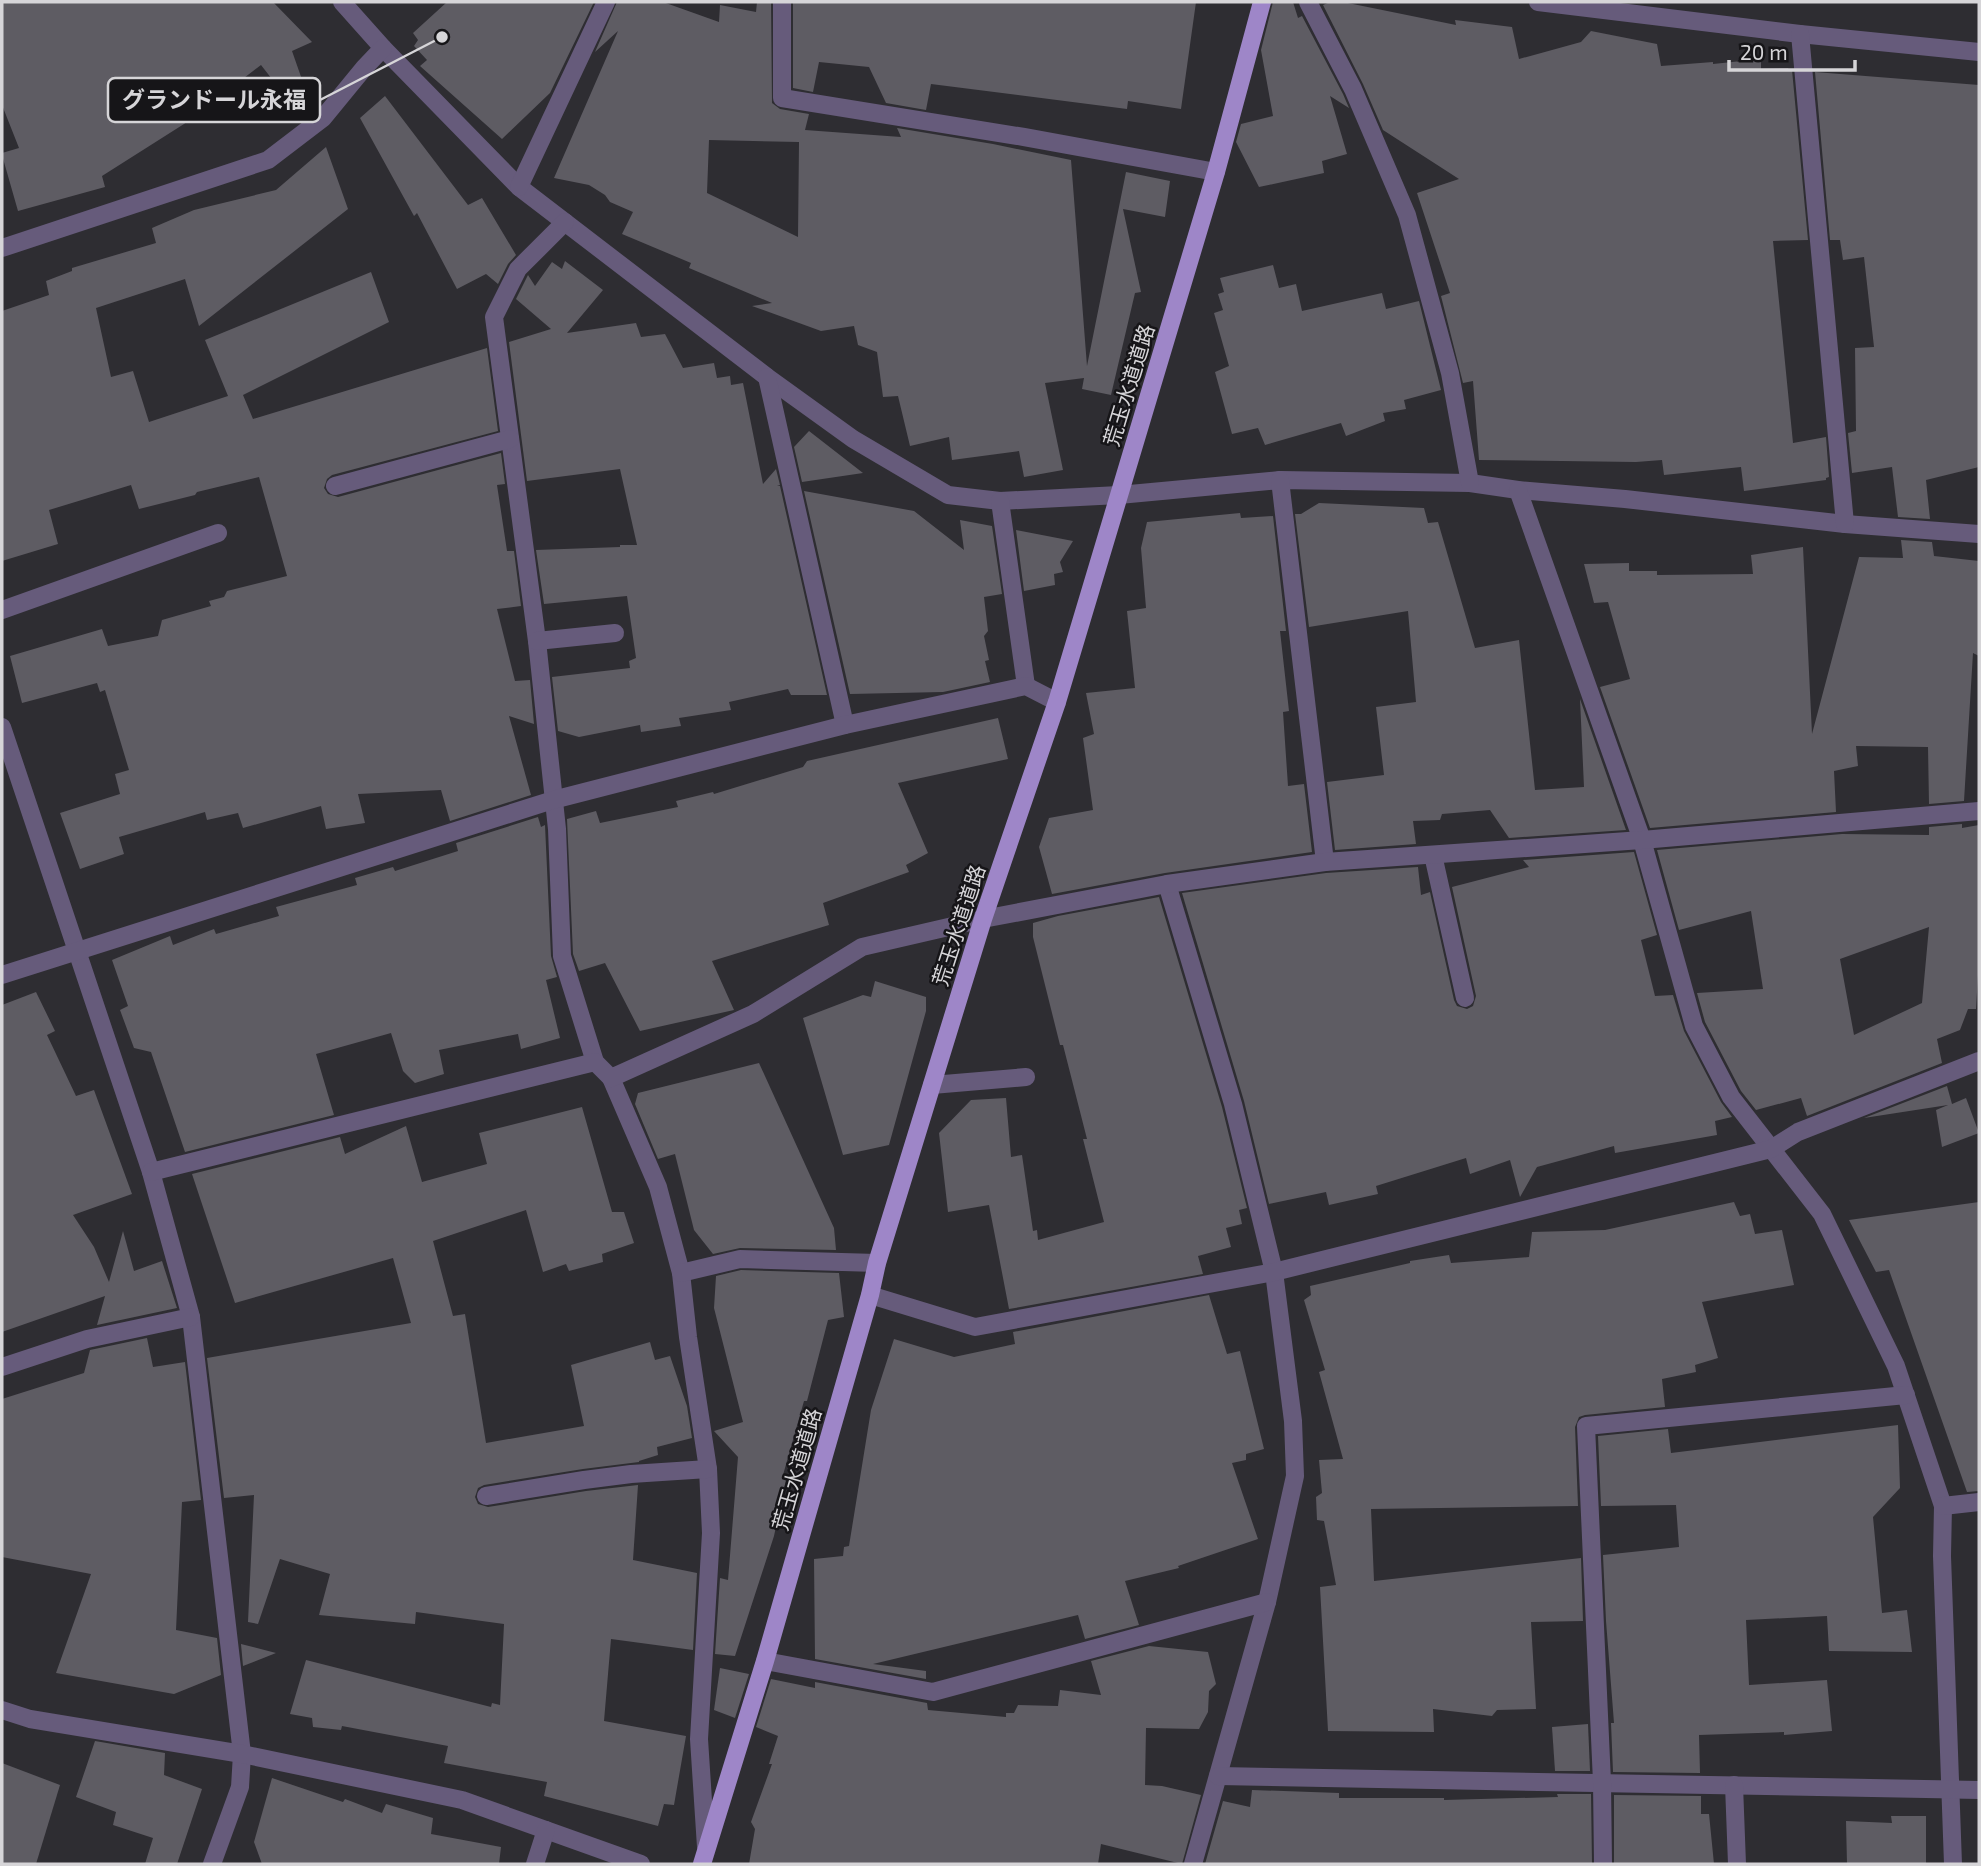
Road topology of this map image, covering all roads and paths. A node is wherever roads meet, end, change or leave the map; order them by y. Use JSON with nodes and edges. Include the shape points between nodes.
{"nodes":[{"id":1,"x":342,"y":2,"type":"edge"},
{"id":2,"x":607,"y":2,"type":"edge"},
{"id":3,"x":782,"y":2,"type":"edge"},
{"id":4,"x":1262,"y":2,"type":"edge"},
{"id":5,"x":1308,"y":2,"type":"edge"},
{"id":6,"x":1538,"y":2,"type":"edge"},
{"id":7,"x":1800,"y":34,"type":"junction"},
{"id":8,"x":383,"y":48,"type":"junction"},
{"id":9,"x":1979,"y":52,"type":"edge"},
{"id":10,"x":1216,"y":172,"type":"junction"},
{"id":11,"x":519,"y":187,"type":"junction"},
{"id":12,"x":565,"y":222,"type":"junction"},
{"id":13,"x":2,"y":248,"type":"edge"},
{"id":14,"x":767,"y":377,"type":"junction"},
{"id":15,"x":510,"y":439,"type":"junction"},
{"id":16,"x":1280,"y":480,"type":"junction"},
{"id":17,"x":1470,"y":483,"type":"junction"},
{"id":18,"x":335,"y":486,"type":"dead end"},
{"id":19,"x":1518,"y":491,"type":"junction"},
{"id":20,"x":1119,"y":495,"type":"junction"},
{"id":21,"x":1000,"y":501,"type":"junction"},
{"id":22,"x":1845,"y":524,"type":"junction"},
{"id":23,"x":218,"y":533,"type":"dead end"},
{"id":24,"x":1979,"y":534,"type":"edge"},
{"id":25,"x":2,"y":610,"type":"edge"},
{"id":26,"x":615,"y":633,"type":"dead end"},
{"id":27,"x":537,"y":641,"type":"junction"},
{"id":28,"x":1026,"y":687,"type":"junction"},
{"id":29,"x":1057,"y":702,"type":"junction"},
{"id":30,"x":845,"y":725,"type":"junction"},
{"id":31,"x":2,"y":727,"type":"edge"},
{"id":32,"x":553,"y":800,"type":"junction"},
{"id":33,"x":1979,"y":811,"type":"edge"},
{"id":34,"x":1643,"y":840,"type":"junction"},
{"id":35,"x":1433,"y":855,"type":"junction"},
{"id":36,"x":1325,"y":862,"type":"junction"},
{"id":37,"x":1167,"y":884,"type":"junction"},
{"id":38,"x":983,"y":919,"type":"junction"},
{"id":39,"x":78,"y":951,"type":"junction"},
{"id":40,"x":2,"y":975,"type":"edge"},
{"id":41,"x":1465,"y":998,"type":"dead end"},
{"id":42,"x":1979,"y":1061,"type":"edge"},
{"id":43,"x":595,"y":1062,"type":"junction"},
{"id":44,"x":1026,"y":1077,"type":"dead end"},
{"id":45,"x":611,"y":1078,"type":"junction"},
{"id":46,"x":932,"y":1085,"type":"junction"},
{"id":47,"x":1771,"y":1149,"type":"junction"},
{"id":48,"x":151,"y":1172,"type":"junction"},
{"id":49,"x":877,"y":1263,"type":"junction"},
{"id":50,"x":1274,"y":1272,"type":"junction"},
{"id":51,"x":681,"y":1273,"type":"junction"},
{"id":52,"x":870,"y":1295,"type":"junction"},
{"id":53,"x":191,"y":1317,"type":"junction"},
{"id":54,"x":2,"y":1367,"type":"edge"},
{"id":55,"x":1906,"y":1395,"type":"junction"},
{"id":56,"x":708,"y":1469,"type":"junction"},
{"id":57,"x":486,"y":1496,"type":"dead end"},
{"id":58,"x":1979,"y":1502,"type":"edge"},
{"id":59,"x":1943,"y":1506,"type":"junction"},
{"id":60,"x":1267,"y":1602,"type":"junction"},
{"id":61,"x":765,"y":1661,"type":"junction"},
{"id":62,"x":2,"y":1710,"type":"edge"},
{"id":63,"x":242,"y":1754,"type":"junction"},
{"id":64,"x":1218,"y":1776,"type":"junction"},
{"id":65,"x":1602,"y":1782,"type":"junction"},
{"id":66,"x":1734,"y":1786,"type":"junction"},
{"id":67,"x":1951,"y":1790,"type":"junction"},
{"id":68,"x":1979,"y":1790,"type":"edge"},
{"id":69,"x":546,"y":1830,"type":"junction"},
{"id":70,"x":704,"y":1855,"type":"edge"},
{"id":71,"x":212,"y":1864,"type":"edge"},
{"id":72,"x":535,"y":1864,"type":"edge"},
{"id":73,"x":641,"y":1864,"type":"edge"},
{"id":74,"x":1193,"y":1864,"type":"edge"},
{"id":75,"x":1603,"y":1864,"type":"edge"},
{"id":76,"x":1737,"y":1864,"type":"edge"},
{"id":77,"x":1954,"y":1864,"type":"edge"}],
"edges":[{"from":1,"to":8,"type":"street"},
{"from":2,"to":11,"type":"street"},
{"from":3,"to":10,"type":"street","via":[[782,98]]},
{"from":4,"to":10,"type":"main road","name":"荒玉水道道路"},
{"from":5,"to":17,"type":"street","via":[[1353,89],[1407,215],[1450,373]]},
{"from":6,"to":7,"type":"street"},
{"from":7,"to":9,"type":"street"},
{"from":7,"to":22,"type":"street"},
{"from":8,"to":11,"type":"street"},
{"from":8,"to":13,"type":"street","via":[[323,118],[268,160]]},
{"from":10,"to":20,"type":"main road","name":"荒玉水道道路"},
{"from":11,"to":12,"type":"street"},
{"from":12,"to":14,"type":"street"},
{"from":12,"to":15,"type":"street","via":[[518,270],[494,317]]},
{"from":14,"to":21,"type":"street","via":[[853,439],[948,495]]},
{"from":14,"to":30,"type":"street"},
{"from":15,"to":18,"type":"street"},
{"from":15,"to":27,"type":"street"},
{"from":16,"to":17,"type":"street"},
{"from":16,"to":20,"type":"street"},
{"from":16,"to":36,"type":"street"},
{"from":17,"to":19,"type":"street"},
{"from":19,"to":22,"type":"street"},
{"from":19,"to":34,"type":"street"},
{"from":20,"to":21,"type":"street"},
{"from":20,"to":29,"type":"main road","name":"荒玉水道道路"},
{"from":21,"to":28,"type":"street"},
{"from":22,"to":24,"type":"street"},
{"from":23,"to":25,"type":"street"},
{"from":26,"to":27,"type":"street"},
{"from":27,"to":32,"type":"street"},
{"from":28,"to":29,"type":"street"},
{"from":28,"to":30,"type":"street"},
{"from":29,"to":38,"type":"main road","name":"荒玉水道道路"},
{"from":30,"to":32,"type":"street"},
{"from":31,"to":39,"type":"street"},
{"from":32,"to":39,"type":"street"},
{"from":32,"to":43,"type":"street","via":[[562,956]]},
{"from":33,"to":34,"type":"street"},
{"from":34,"to":35,"type":"street"},
{"from":34,"to":47,"type":"street","via":[[1694,1026],[1731,1097]]},
{"from":35,"to":36,"type":"street"},
{"from":35,"to":41,"type":"street"},
{"from":36,"to":37,"type":"street"},
{"from":37,"to":38,"type":"street"},
{"from":37,"to":50,"type":"street","via":[[1233,1104]]},
{"from":38,"to":45,"type":"street","via":[[862,947],[753,1014]]},
{"from":38,"to":46,"type":"main road","name":"荒玉水道道路"},
{"from":39,"to":40,"type":"street"},
{"from":39,"to":48,"type":"street"},
{"from":42,"to":47,"type":"street","via":[[1798,1132]]},
{"from":43,"to":45,"type":"street"},
{"from":43,"to":48,"type":"street"},
{"from":44,"to":46,"type":"street"},
{"from":45,"to":51,"type":"street","via":[[658,1187]]},
{"from":46,"to":49,"type":"main road","name":"荒玉水道道路"},
{"from":47,"to":50,"type":"street"},
{"from":47,"to":55,"type":"street","via":[[1822,1214]]},
{"from":48,"to":53,"type":"street"},
{"from":49,"to":51,"type":"street","via":[[740,1259]]},
{"from":49,"to":52,"type":"main road","name":"荒玉水道道路"},
{"from":50,"to":52,"type":"street","via":[[975,1327]]},
{"from":50,"to":60,"type":"street","via":[[1293,1422],[1295,1476]]},
{"from":51,"to":56,"type":"street"},
{"from":52,"to":61,"type":"main road","name":"荒玉水道道路"},
{"from":53,"to":54,"type":"street","via":[[87,1339]]},
{"from":53,"to":63,"type":"street"},
{"from":55,"to":59,"type":"street"},
{"from":55,"to":65,"type":"street","via":[[1586,1426]]},
{"from":56,"to":57,"type":"street","via":[[620,1476]]},
{"from":56,"to":70,"type":"street","via":[[711,1533],[699,1739]]},
{"from":58,"to":59,"type":"street"},
{"from":59,"to":67,"type":"street"},
{"from":60,"to":61,"type":"street","via":[[933,1692]]},
{"from":60,"to":64,"type":"street"},
{"from":61,"to":70,"type":"main road","name":"荒玉水道道路"},
{"from":62,"to":63,"type":"street","via":[[30,1719]]},
{"from":63,"to":69,"type":"street","via":[[462,1800]]},
{"from":63,"to":71,"type":"street","via":[[240,1787]]},
{"from":64,"to":65,"type":"street"},
{"from":64,"to":74,"type":"street"},
{"from":65,"to":66,"type":"street"},
{"from":65,"to":75,"type":"street"},
{"from":66,"to":67,"type":"street"},
{"from":66,"to":76,"type":"street"},
{"from":67,"to":68,"type":"street"},
{"from":67,"to":77,"type":"street"},
{"from":69,"to":72,"type":"street"},
{"from":69,"to":73,"type":"street"}]}
